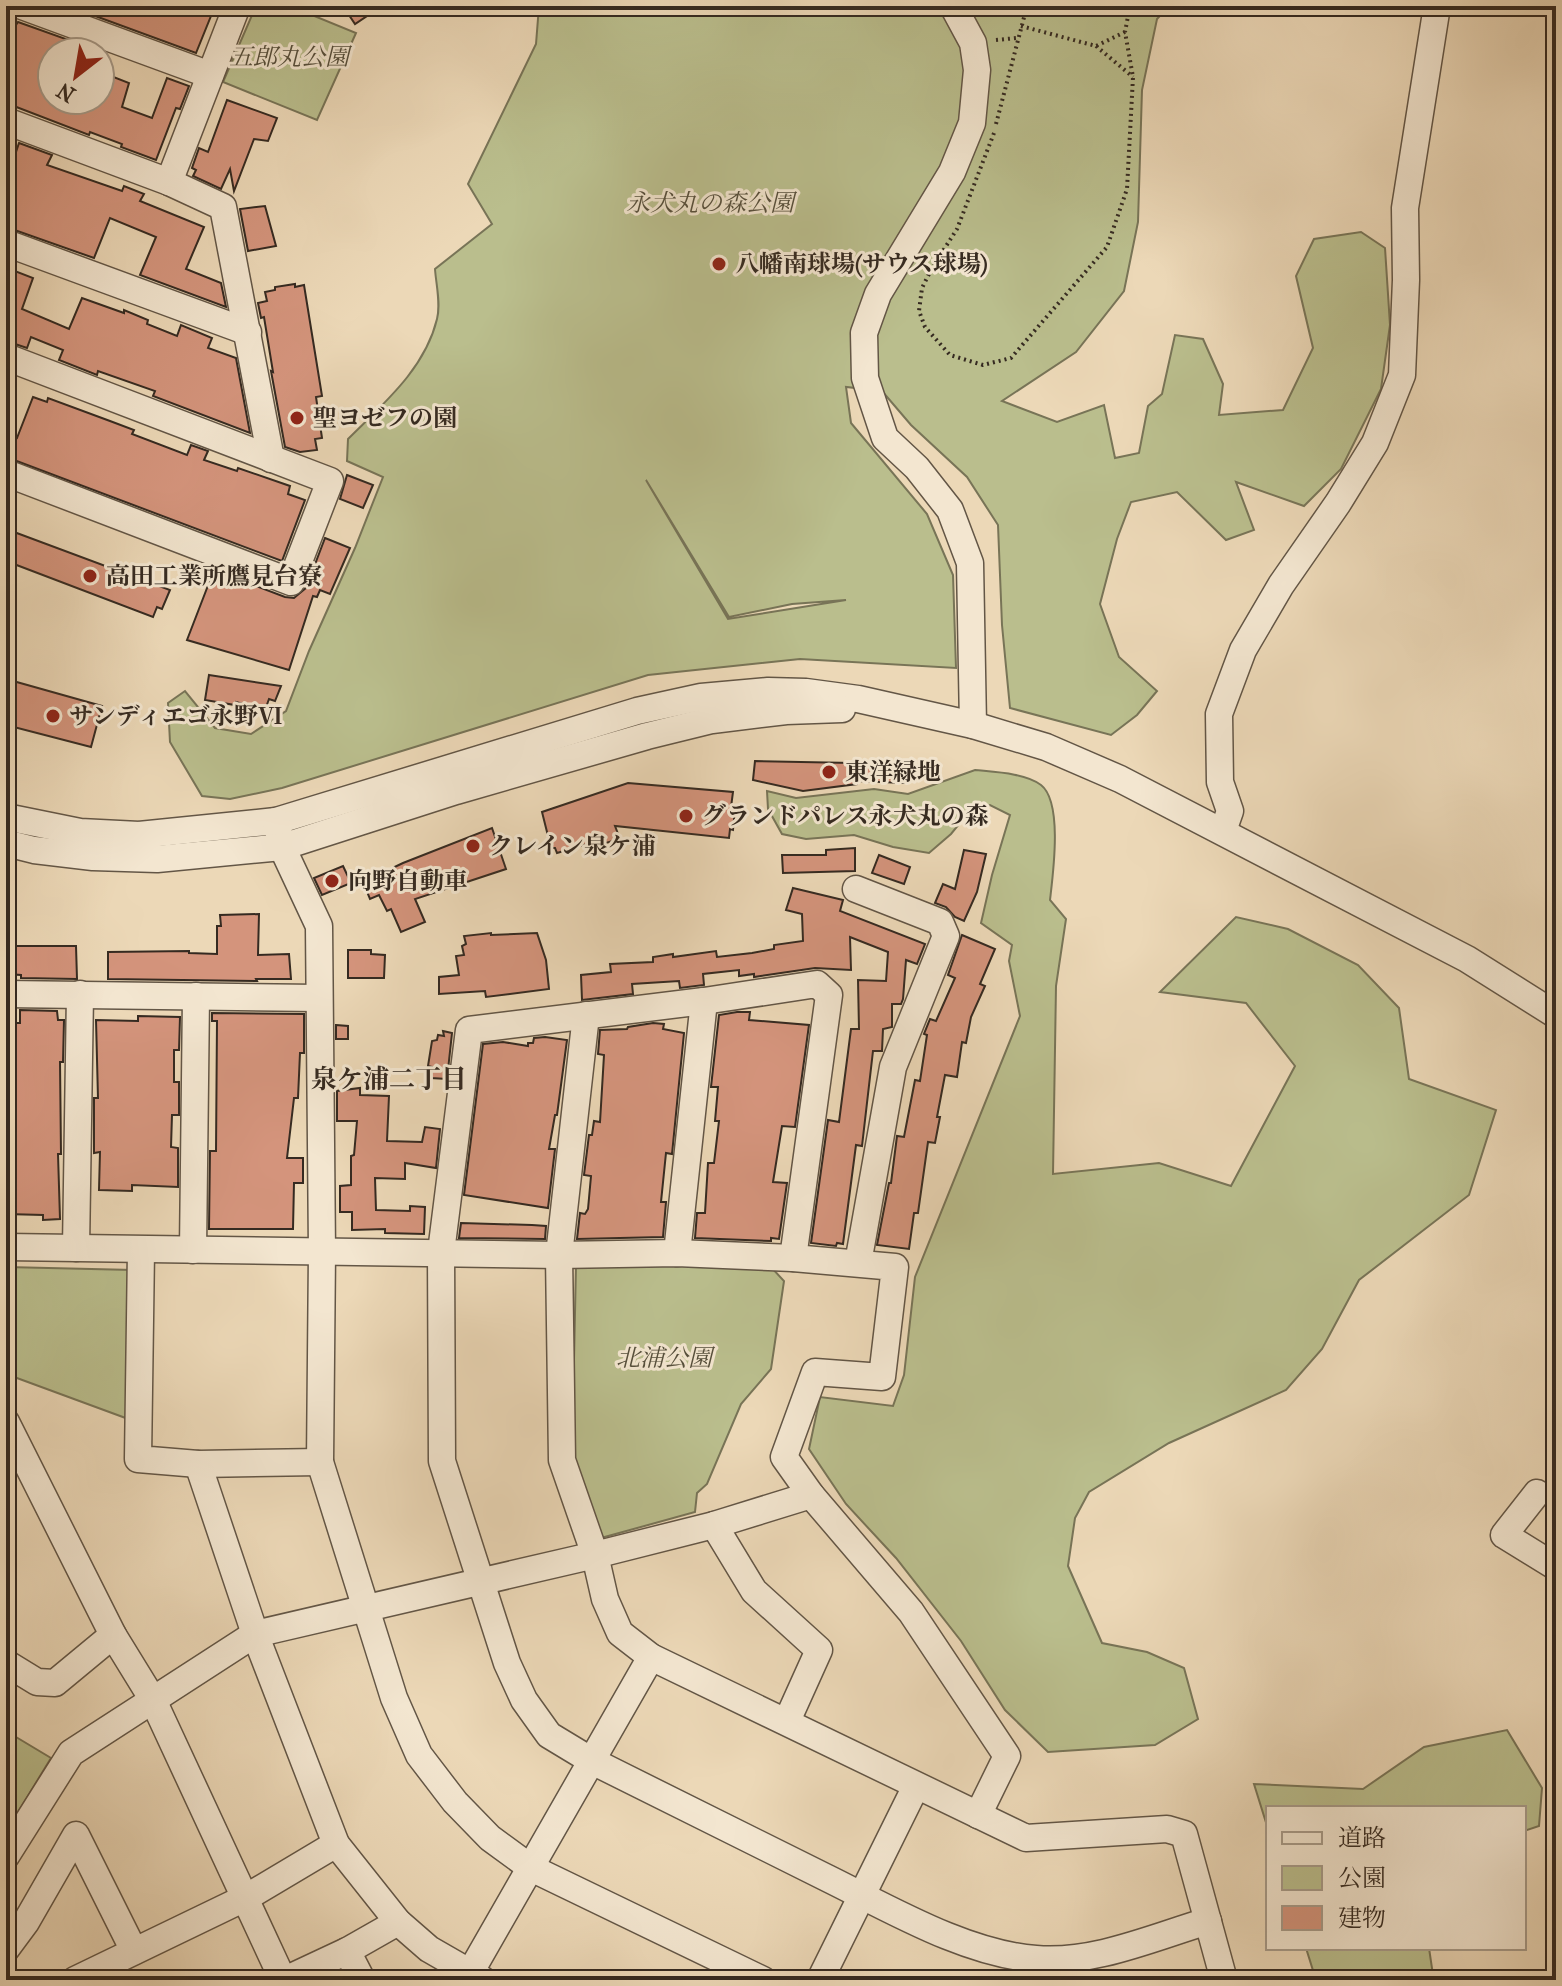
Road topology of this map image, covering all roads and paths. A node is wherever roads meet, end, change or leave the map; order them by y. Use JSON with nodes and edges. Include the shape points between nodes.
{"nodes":[{"id":1,"x":22,"y":6,"type":"edge"},
{"id":2,"x":237,"y":6,"type":"edge"},
{"id":3,"x":953,"y":6,"type":"edge"},
{"id":4,"x":1027,"y":6,"type":"edge"},
{"id":5,"x":1130,"y":6,"type":"edge"},
{"id":6,"x":1437,"y":6,"type":"edge"},
{"id":7,"x":1021,"y":26,"type":"junction"},
{"id":8,"x":1125,"y":32,"type":"junction"},
{"id":9,"x":1096,"y":46,"type":"junction"},
{"id":10,"x":210,"y":75,"type":"junction"},
{"id":11,"x":1133,"y":77,"type":"junction"},
{"id":12,"x":6,"y":121,"type":"edge"},
{"id":13,"x":169,"y":182,"type":"junction"},
{"id":14,"x":6,"y":243,"type":"edge"},
{"id":15,"x":248,"y":332,"type":"junction"},
{"id":16,"x":6,"y":357,"type":"edge"},
{"id":17,"x":271,"y":459,"type":"junction"},
{"id":18,"x":6,"y":473,"type":"edge"},
{"id":19,"x":929,"y":714,"type":"junction"},
{"id":20,"x":973,"y":725,"type":"junction"},
{"id":21,"x":6,"y":817,"type":"edge"},
{"id":22,"x":276,"y":821,"type":"junction"},
{"id":23,"x":1223,"y":831,"type":"junction"},
{"id":24,"x":6,"y":843,"type":"edge"},
{"id":25,"x":282,"y":847,"type":"junction"},
{"id":26,"x":856,"y":889,"type":"dead end"},
{"id":27,"x":6,"y":994,"type":"edge"},
{"id":28,"x":80,"y":994,"type":"junction"},
{"id":29,"x":196,"y":996,"type":"junction"},
{"id":30,"x":318,"y":998,"type":"junction"},
{"id":31,"x":704,"y":1001,"type":"junction"},
{"id":32,"x":586,"y":1015,"type":"junction"},
{"id":33,"x":1556,"y":1015,"type":"edge"},
{"id":34,"x":6,"y":1247,"type":"edge"},
{"id":35,"x":76,"y":1248,"type":"junction"},
{"id":36,"x":141,"y":1250,"type":"junction"},
{"id":37,"x":193,"y":1250,"type":"junction"},
{"id":38,"x":322,"y":1252,"type":"junction"},
{"id":39,"x":441,"y":1252,"type":"junction"},
{"id":40,"x":677,"y":1253,"type":"junction"},
{"id":41,"x":559,"y":1255,"type":"junction"},
{"id":42,"x":793,"y":1258,"type":"junction"},
{"id":43,"x":858,"y":1263,"type":"junction"},
{"id":44,"x":6,"y":1422,"type":"edge"},
{"id":45,"x":320,"y":1462,"type":"junction"},
{"id":46,"x":198,"y":1464,"type":"junction"},
{"id":47,"x":1537,"y":1493,"type":"dead end"},
{"id":48,"x":811,"y":1495,"type":"junction"},
{"id":49,"x":714,"y":1525,"type":"junction"},
{"id":50,"x":595,"y":1555,"type":"junction"},
{"id":51,"x":1556,"y":1567,"type":"edge"},
{"id":52,"x":481,"y":1581,"type":"junction"},
{"id":53,"x":366,"y":1609,"type":"junction"},
{"id":54,"x":255,"y":1634,"type":"junction"},
{"id":55,"x":113,"y":1635,"type":"junction"},
{"id":56,"x":651,"y":1657,"type":"junction"},
{"id":57,"x":6,"y":1663,"type":"edge"},
{"id":58,"x":153,"y":1700,"type":"junction"},
{"id":59,"x":787,"y":1721,"type":"junction"},
{"id":60,"x":592,"y":1761,"type":"junction"},
{"id":61,"x":916,"y":1786,"type":"junction"},
{"id":62,"x":978,"y":1815,"type":"junction"},
{"id":63,"x":336,"y":1844,"type":"junction"},
{"id":64,"x":6,"y":1856,"type":"edge"},
{"id":65,"x":531,"y":1868,"type":"junction"},
{"id":66,"x":864,"y":1896,"type":"junction"},
{"id":67,"x":247,"y":1897,"type":"junction"},
{"id":68,"x":1208,"y":1921,"type":"junction"},
{"id":69,"x":398,"y":1922,"type":"junction"},
{"id":70,"x":6,"y":1949,"type":"edge"},
{"id":71,"x":134,"y":1951,"type":"junction"},
{"id":72,"x":347,"y":1951,"type":"junction"},
{"id":73,"x":477,"y":1977,"type":"edge"},
{"id":74,"x":75,"y":1980,"type":"edge"},
{"id":75,"x":284,"y":1980,"type":"edge"},
{"id":76,"x":362,"y":1980,"type":"edge"},
{"id":77,"x":763,"y":1980,"type":"edge"},
{"id":78,"x":820,"y":1980,"type":"edge"},
{"id":79,"x":1224,"y":1980,"type":"edge"}],
"edges":[{"from":1,"to":10,"type":"street"},
{"from":2,"to":10,"type":"street"},
{"from":3,"to":20,"type":"street","via":[[973,43],[977,70],[972,123],[952,172],[878,294],[864,333],[865,378],[885,438],[950,510],[970,563]]},
{"from":4,"to":7,"type":"path"},
{"from":5,"to":8,"type":"path"},
{"from":6,"to":23,"type":"street","via":[[1405,208],[1402,375],[1375,443],[1243,650],[1219,714],[1220,782],[1230,811]]},
{"from":7,"to":9,"type":"path"},
{"from":7,"to":11,"type":"path","via":[[991,145],[957,229],[922,288],[919,311],[925,327],[950,355],[983,365],[1011,358],[1107,247],[1127,189]]},
{"from":8,"to":9,"type":"path"},
{"from":8,"to":11,"type":"path"},
{"from":9,"to":11,"type":"path"},
{"from":10,"to":13,"type":"street"},
{"from":12,"to":13,"type":"street"},
{"from":13,"to":15,"type":"street","via":[[223,207]]},
{"from":14,"to":15,"type":"street"},
{"from":15,"to":17,"type":"street"},
{"from":16,"to":17,"type":"street"},
{"from":17,"to":18,"type":"street","via":[[330,481],[291,582]]},
{"from":19,"to":20,"type":"street"},
{"from":19,"to":22,"type":"street","via":[[806,692],[701,697],[597,722]]},
{"from":19,"to":25,"type":"street","via":[[843,709],[712,720],[471,787]]},
{"from":20,"to":23,"type":"street","via":[[1120,779]]},
{"from":21,"to":22,"type":"street","via":[[80,832],[139,835]]},
{"from":22,"to":25,"type":"street"},
{"from":23,"to":33,"type":"street","via":[[1467,959]]},
{"from":24,"to":25,"type":"street","via":[[93,857],[157,859]]},
{"from":25,"to":30,"type":"street","via":[[319,926]]},
{"from":26,"to":43,"type":"street","via":[[940,922],[946,936],[893,1067]]},
{"from":27,"to":28,"type":"street"},
{"from":28,"to":29,"type":"street"},
{"from":28,"to":35,"type":"street"},
{"from":29,"to":30,"type":"street"},
{"from":29,"to":37,"type":"street"},
{"from":30,"to":38,"type":"street"},
{"from":31,"to":32,"type":"street"},
{"from":31,"to":40,"type":"street"},
{"from":31,"to":42,"type":"street","via":[[817,984],[829,995]]},
{"from":32,"to":39,"type":"street","via":[[469,1030]]},
{"from":32,"to":41,"type":"street"},
{"from":34,"to":35,"type":"street"},
{"from":35,"to":36,"type":"street"},
{"from":36,"to":37,"type":"street"},
{"from":36,"to":46,"type":"street","via":[[138,1459]]},
{"from":37,"to":38,"type":"street"},
{"from":38,"to":39,"type":"street"},
{"from":38,"to":45,"type":"street"},
{"from":39,"to":41,"type":"street"},
{"from":39,"to":52,"type":"street","via":[[442,1461]]},
{"from":40,"to":41,"type":"street"},
{"from":40,"to":42,"type":"street"},
{"from":41,"to":50,"type":"street","via":[[562,1460]]},
{"from":42,"to":43,"type":"street"},
{"from":43,"to":48,"type":"street","via":[[895,1267],[882,1377],[815,1372],[784,1457]]},
{"from":44,"to":55,"type":"street"},
{"from":45,"to":46,"type":"street"},
{"from":45,"to":53,"type":"street"},
{"from":46,"to":54,"type":"street"},
{"from":47,"to":51,"type":"street","via":[[1504,1535]]},
{"from":48,"to":49,"type":"street"},
{"from":48,"to":62,"type":"street","via":[[911,1612],[1007,1756]]},
{"from":49,"to":50,"type":"street"},
{"from":49,"to":59,"type":"street","via":[[754,1591],[819,1650]]},
{"from":50,"to":52,"type":"street"},
{"from":50,"to":56,"type":"street","via":[[620,1633]]},
{"from":52,"to":53,"type":"street"},
{"from":52,"to":60,"type":"street","via":[[524,1700],[549,1735]]},
{"from":53,"to":54,"type":"street"},
{"from":53,"to":65,"type":"street","via":[[394,1698],[419,1755],[490,1838]]},
{"from":54,"to":58,"type":"street"},
{"from":54,"to":63,"type":"street"},
{"from":55,"to":57,"type":"street","via":[[55,1683],[37,1682]]},
{"from":55,"to":58,"type":"street"},
{"from":56,"to":59,"type":"street"},
{"from":56,"to":60,"type":"street"},
{"from":58,"to":64,"type":"street","via":[[71,1753]]},
{"from":58,"to":67,"type":"street"},
{"from":59,"to":61,"type":"street"},
{"from":60,"to":65,"type":"street"},
{"from":60,"to":66,"type":"street"},
{"from":61,"to":62,"type":"street"},
{"from":61,"to":66,"type":"street"},
{"from":62,"to":68,"type":"street","via":[[1026,1838],[1167,1829],[1184,1834]]},
{"from":63,"to":67,"type":"street"},
{"from":63,"to":69,"type":"street"},
{"from":65,"to":73,"type":"street"},
{"from":65,"to":77,"type":"street"},
{"from":66,"to":68,"type":"street","via":[[988,1950],[1037,1960],[1091,1956]]},
{"from":66,"to":78,"type":"street"},
{"from":67,"to":71,"type":"street"},
{"from":67,"to":75,"type":"street"},
{"from":68,"to":79,"type":"street"},
{"from":69,"to":72,"type":"street"},
{"from":69,"to":73,"type":"street","via":[[429,1949]]},
{"from":70,"to":71,"type":"street","via":[[76,1835]]},
{"from":71,"to":74,"type":"street"},
{"from":72,"to":75,"type":"street"},
{"from":72,"to":76,"type":"street"}]}
